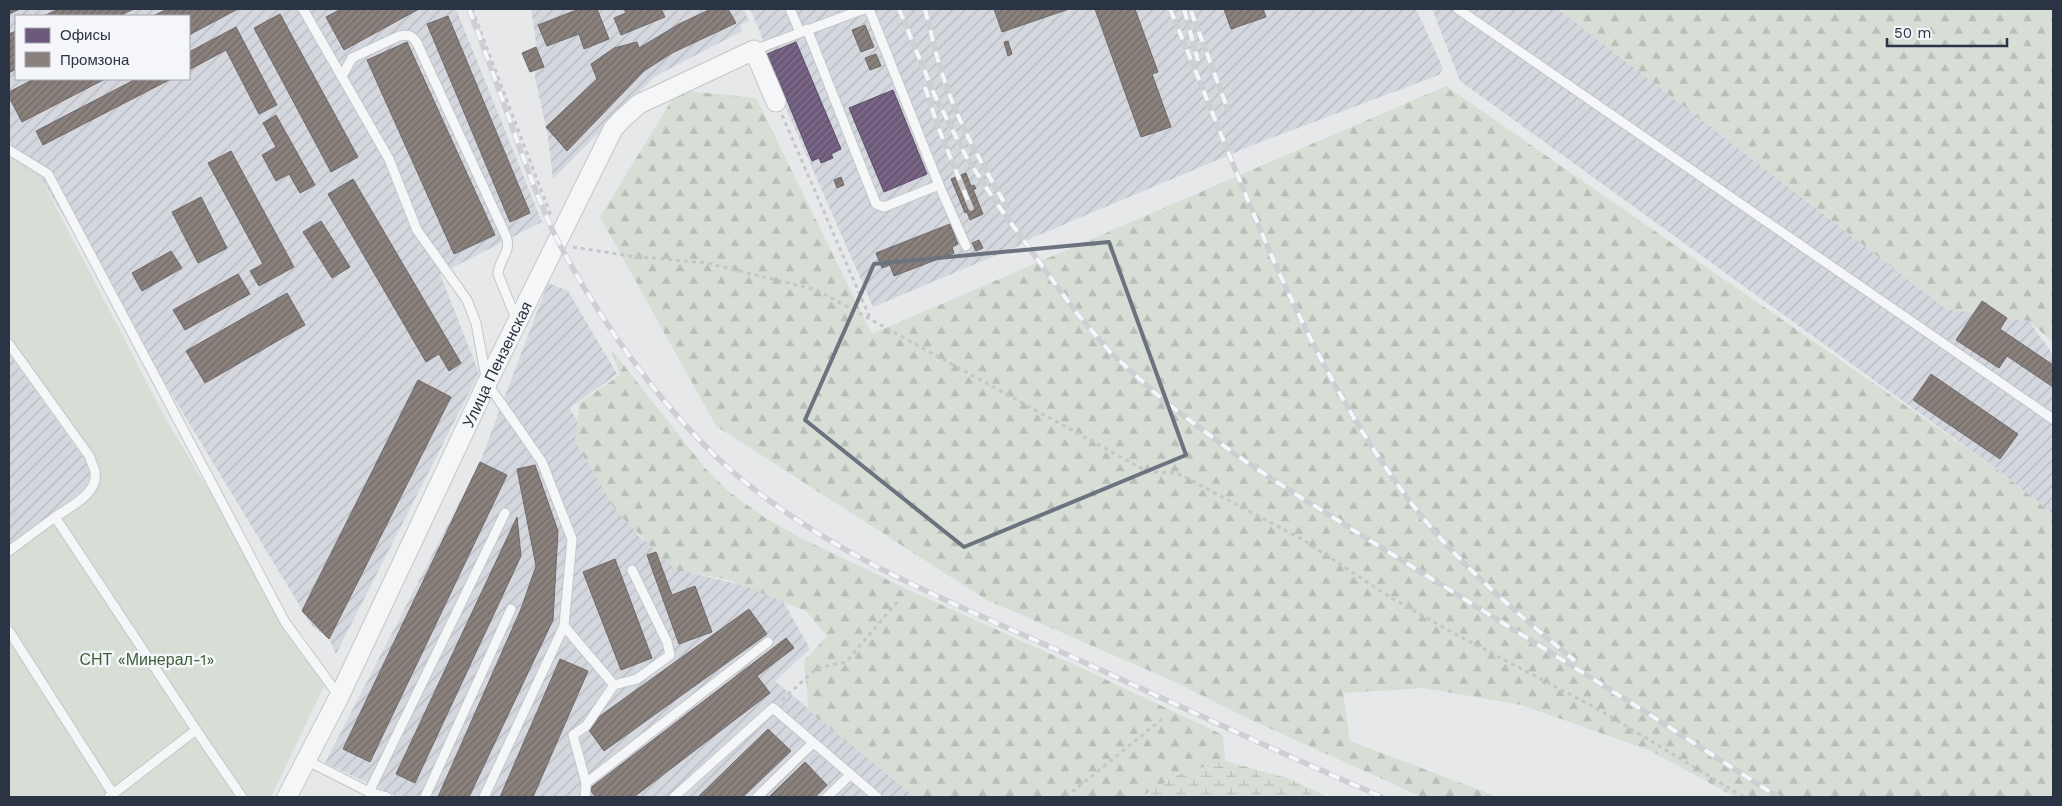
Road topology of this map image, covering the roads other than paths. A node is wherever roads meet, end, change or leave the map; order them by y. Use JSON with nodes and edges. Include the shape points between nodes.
{"nodes":[{"id":1,"x":303,"y":9,"type":"edge"},
{"id":2,"x":790,"y":9,"type":"edge"},
{"id":3,"x":864,"y":9,"type":"edge"},
{"id":4,"x":869,"y":9,"type":"edge"},
{"id":5,"x":1458,"y":9,"type":"edge"},
{"id":6,"x":803,"y":30,"type":"junction"},
{"id":7,"x":754,"y":50,"type":"junction"},
{"id":8,"x":342,"y":76,"type":"junction"},
{"id":9,"x":776,"y":102,"type":"road end"},
{"id":10,"x":9,"y":150,"type":"edge"},
{"id":11,"x":939,"y":185,"type":"junction"},
{"id":12,"x":966,"y":246,"type":"dead end"},
{"id":13,"x":518,"y":322,"type":"junction"},
{"id":14,"x":9,"y":344,"type":"edge"},
{"id":15,"x":487,"y":383,"type":"junction"},
{"id":16,"x":2053,"y":419,"type":"edge"},
{"id":17,"x":505,"y":513,"type":"dead end"},
{"id":18,"x":56,"y":517,"type":"junction"},
{"id":19,"x":9,"y":551,"type":"edge"},
{"id":20,"x":632,"y":570,"type":"dead end"},
{"id":21,"x":511,"y":609,"type":"dead end"},
{"id":22,"x":564,"y":626,"type":"junction"},
{"id":23,"x":9,"y":631,"type":"edge"},
{"id":24,"x":768,"y":642,"type":"dead end"},
{"id":25,"x":614,"y":685,"type":"junction"},
{"id":26,"x":339,"y":697,"type":"junction"},
{"id":27,"x":196,"y":730,"type":"junction"},
{"id":28,"x":813,"y":743,"type":"junction"},
{"id":29,"x":306,"y":760,"type":"junction"},
{"id":30,"x":850,"y":775,"type":"junction"},
{"id":31,"x":586,"y":783,"type":"junction"},
{"id":32,"x":369,"y":792,"type":"junction"},
{"id":33,"x":111,"y":796,"type":"edge"},
{"id":34,"x":242,"y":797,"type":"edge"},
{"id":35,"x":287,"y":797,"type":"edge"},
{"id":36,"x":387,"y":797,"type":"edge"},
{"id":37,"x":425,"y":797,"type":"edge"},
{"id":38,"x":484,"y":797,"type":"edge"},
{"id":39,"x":584,"y":797,"type":"edge"},
{"id":40,"x":674,"y":797,"type":"edge"},
{"id":41,"x":757,"y":797,"type":"edge"},
{"id":42,"x":827,"y":797,"type":"edge"},
{"id":43,"x":877,"y":797,"type":"edge"}],
"edges":[{"from":1,"to":8,"type":"lane"},
{"from":2,"to":6,"type":"lane"},
{"from":3,"to":6,"type":"lane"},
{"from":4,"to":11,"type":"lane"},
{"from":5,"to":16,"type":"lane"},
{"from":6,"to":7,"type":"lane"},
{"from":6,"to":11,"type":"lane","via":[[876,204],[884,207]]},
{"from":7,"to":9,"type":"street"},
{"from":7,"to":13,"type":"street","name":"Улица Пензенская","via":[[639,104],[621,120]]},
{"from":8,"to":13,"type":"lane","via":[[352,58],[399,36],[413,36],[506,236],[508,249],[498,267],[498,274]]},
{"from":8,"to":15,"type":"lane","via":[[389,159],[417,230],[467,300],[476,323]]},
{"from":10,"to":26,"type":"lane","via":[[48,174],[285,622]]},
{"from":11,"to":12,"type":"lane"},
{"from":13,"to":15,"type":"street","name":"Улица Пензенская"},
{"from":14,"to":18,"type":"lane","via":[[90,457],[96,473],[87,494]]},
{"from":15,"to":22,"type":"lane","via":[[542,462],[572,540]]},
{"from":15,"to":26,"type":"street","name":"Улица Пензенская"},
{"from":17,"to":32,"type":"lane"},
{"from":18,"to":19,"type":"lane"},
{"from":18,"to":27,"type":"lane"},
{"from":20,"to":25,"type":"lane","via":[[667,642],[670,655],[637,679]]},
{"from":21,"to":37,"type":"lane"},
{"from":22,"to":25,"type":"lane"},
{"from":22,"to":38,"type":"lane"},
{"from":23,"to":33,"type":"lane"},
{"from":24,"to":31,"type":"lane"},
{"from":25,"to":31,"type":"lane","via":[[586,726],[573,735]]},
{"from":26,"to":29,"type":"street","name":"Улица Пензенская"},
{"from":27,"to":33,"type":"lane"},
{"from":27,"to":34,"type":"lane"},
{"from":28,"to":30,"type":"lane"},
{"from":28,"to":40,"type":"lane","via":[[774,708]]},
{"from":28,"to":41,"type":"lane"},
{"from":29,"to":32,"type":"lane"},
{"from":29,"to":35,"type":"street","name":"Улица Пензенская"},
{"from":30,"to":42,"type":"lane"},
{"from":30,"to":43,"type":"lane"},
{"from":31,"to":39,"type":"lane"},
{"from":32,"to":36,"type":"lane"}]}
